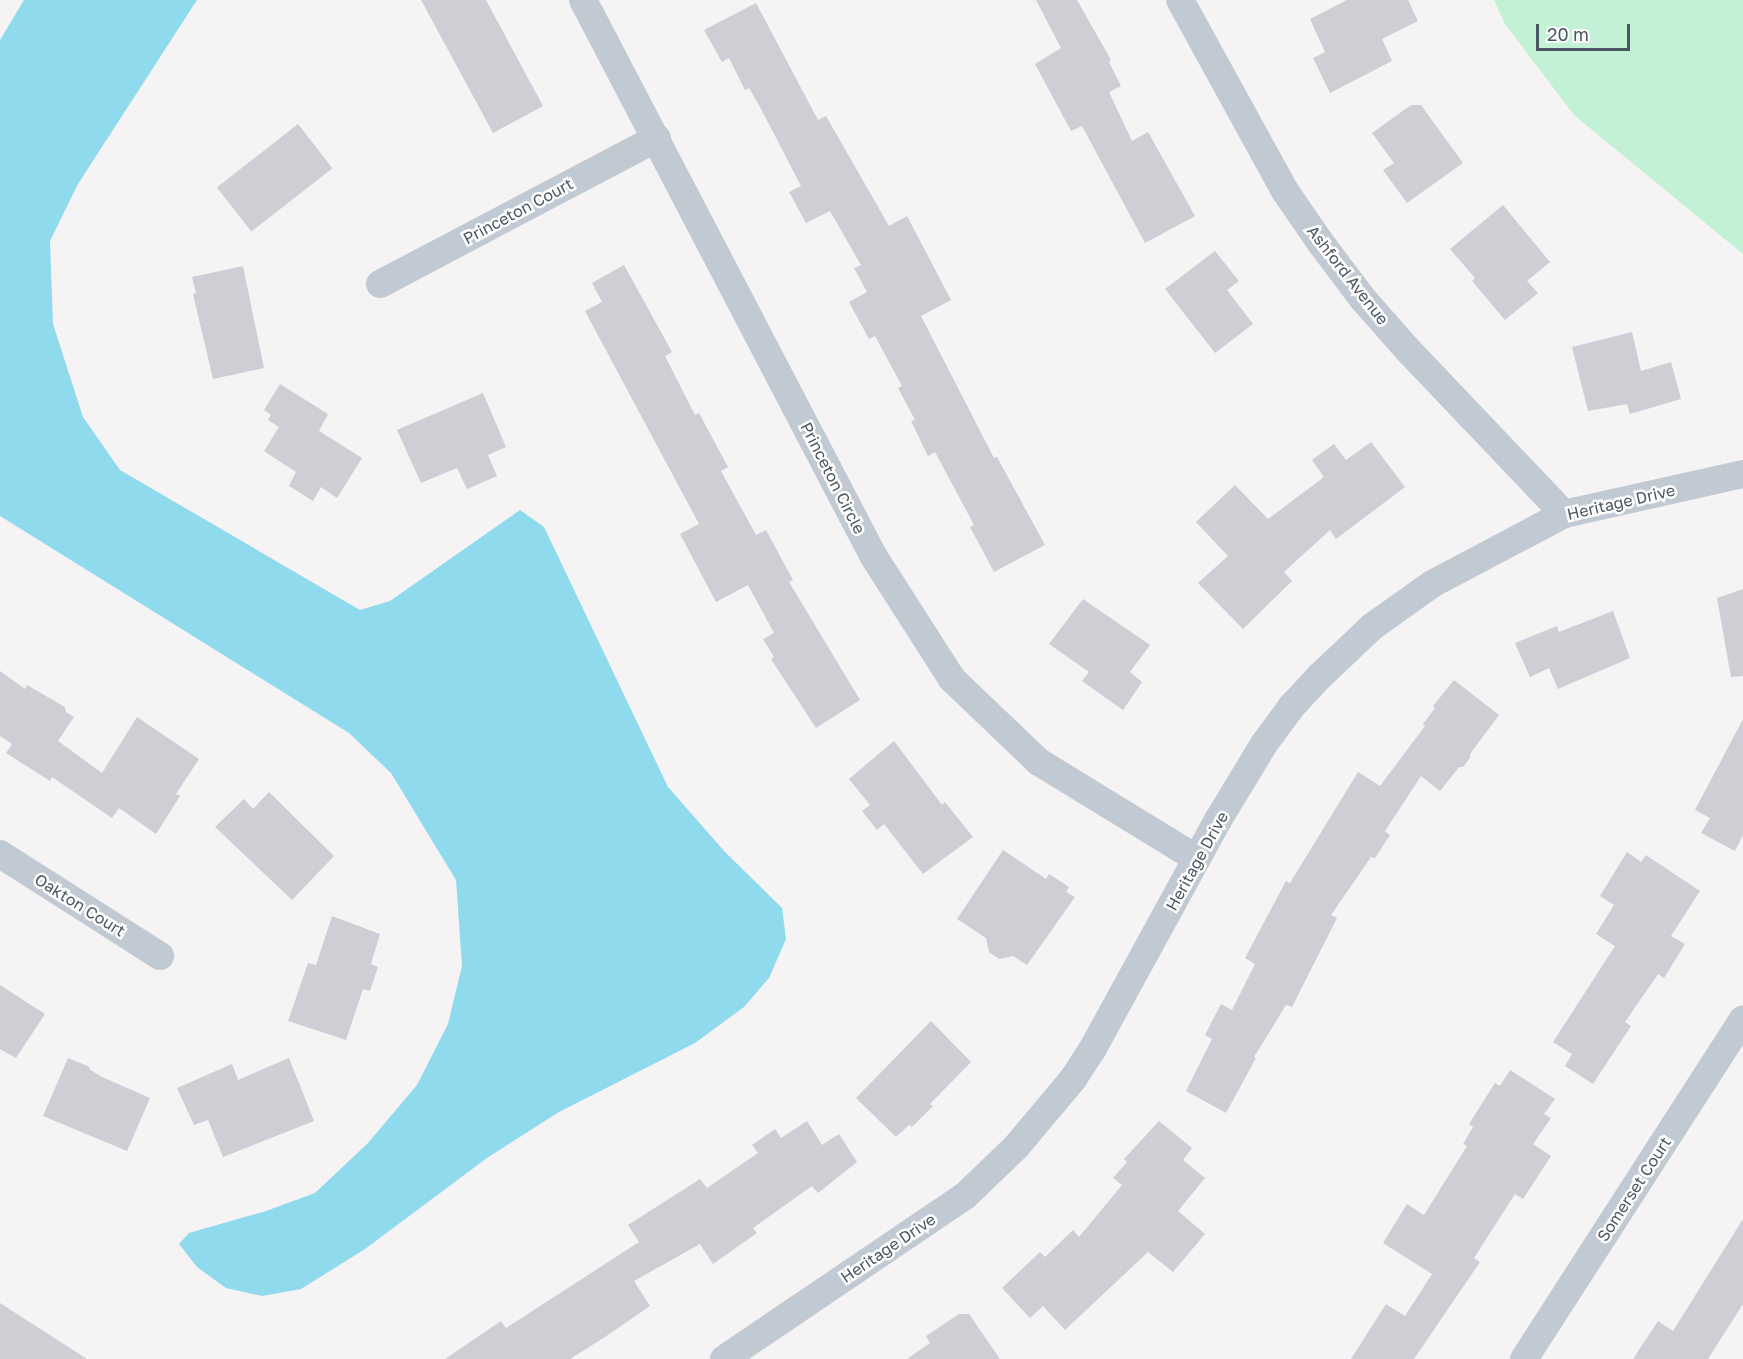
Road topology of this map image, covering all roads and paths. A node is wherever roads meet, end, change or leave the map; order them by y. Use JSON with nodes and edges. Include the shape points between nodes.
{"nodes":[{"id":1,"x":583,"y":0,"type":"edge"},
{"id":2,"x":1180,"y":0,"type":"edge"},
{"id":3,"x":657,"y":138,"type":"junction"},
{"id":4,"x":380,"y":284,"type":"dead end"},
{"id":5,"x":1743,"y":474,"type":"edge"},
{"id":6,"x":1564,"y":514,"type":"junction"},
{"id":7,"x":0,"y":854,"type":"edge"},
{"id":8,"x":1197,"y":859,"type":"junction"},
{"id":9,"x":160,"y":956,"type":"dead end"},
{"id":10,"x":1743,"y":1019,"type":"edge"},
{"id":11,"x":724,"y":1359,"type":"edge"},
{"id":12,"x":1524,"y":1359,"type":"edge"}],
"edges":[{"from":1,"to":3,"type":"street","name":"Princeton Circle"},
{"from":2,"to":6,"type":"street","name":"Ashford Avenue","via":[[1285,190],[1320,242],[1407,349]]},
{"from":3,"to":4,"type":"street","name":"Princeton Court"},
{"from":3,"to":8,"type":"street","name":"Princeton Circle","via":[[874,557],[952,679],[1039,762]]},
{"from":5,"to":6,"type":"street","name":"Heritage Drive"},
{"from":6,"to":8,"type":"street","name":"Heritage Drive","via":[[1432,584],[1388,614],[1340,656],[1292,706],[1264,744]]},
{"from":7,"to":9,"type":"street","name":"Oakton Court"},
{"from":8,"to":11,"type":"street","name":"Heritage Drive","via":[[1092,1050],[1016,1147],[966,1196]]},
{"from":10,"to":12,"type":"street","name":"Somerset Court"}]}
